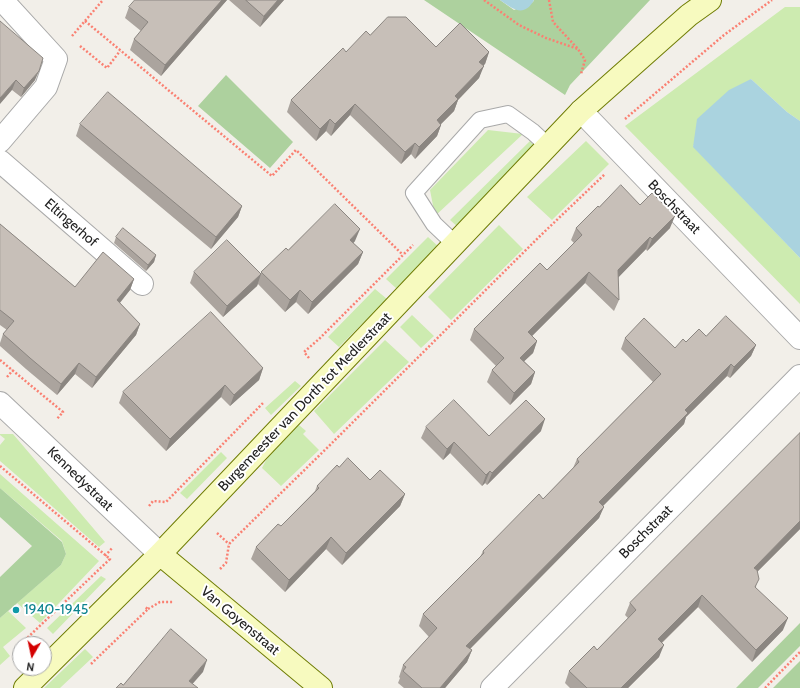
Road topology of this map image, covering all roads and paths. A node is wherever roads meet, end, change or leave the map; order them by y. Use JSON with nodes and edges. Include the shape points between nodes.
{"nodes":[{"id":1,"x":2,"y":0,"type":"edge"},
{"id":2,"x":103,"y":0,"type":"edge"},
{"id":3,"x":484,"y":0,"type":"edge"},
{"id":4,"x":549,"y":0,"type":"edge"},
{"id":5,"x":710,"y":0,"type":"edge"},
{"id":6,"x":772,"y":0,"type":"edge"},
{"id":7,"x":85,"y":21,"type":"junction"},
{"id":8,"x":75,"y":32,"type":"dead end"},
{"id":9,"x":71,"y":38,"type":"dead end"},
{"id":10,"x":77,"y":43,"type":"dead end"},
{"id":11,"x":578,"y":49,"type":"junction"},
{"id":12,"x":120,"y":51,"type":"junction"},
{"id":13,"x":50,"y":54,"type":"junction"},
{"id":14,"x":581,"y":75,"type":"dead end"},
{"id":15,"x":581,"y":111,"type":"junction"},
{"id":16,"x":621,"y":122,"type":"dead end"},
{"id":17,"x":0,"y":140,"type":"edge"},
{"id":18,"x":548,"y":146,"type":"junction"},
{"id":19,"x":624,"y":156,"type":"junction"},
{"id":20,"x":0,"y":161,"type":"edge"},
{"id":21,"x":455,"y":244,"type":"junction"},
{"id":22,"x":403,"y":255,"type":"dead end"},
{"id":23,"x":142,"y":284,"type":"dead end"},
{"id":24,"x":800,"y":338,"type":"edge"},
{"id":25,"x":13,"y":370,"type":"dead end"},
{"id":26,"x":800,"y":376,"type":"edge"},
{"id":27,"x":4,"y":380,"type":"dead end"},
{"id":28,"x":0,"y":403,"type":"edge"},
{"id":29,"x":0,"y":466,"type":"edge"},
{"id":30,"x":160,"y":554,"type":"junction"},
{"id":31,"x":201,"y":589,"type":"junction"},
{"id":32,"x":29,"y":636,"type":"edge"},
{"id":33,"x":800,"y":652,"type":"edge"},
{"id":34,"x":25,"y":688,"type":"edge"},
{"id":35,"x":321,"y":688,"type":"edge"},
{"id":36,"x":492,"y":688,"type":"edge"},
{"id":37,"x":765,"y":688,"type":"edge"}],
"edges":[{"from":1,"to":13,"type":"street"},
{"from":2,"to":7,"type":"path"},
{"from":3,"to":11,"type":"path","via":[[519,24],[546,38]]},
{"from":4,"to":11,"type":"path","via":[[553,22]]},
{"from":5,"to":15,"type":"street","name":"Burgemeester van Dorth tot Medlerstraat","via":[[689,15]]},
{"from":6,"to":16,"type":"path","via":[[724,35]]},
{"from":7,"to":8,"type":"path"},
{"from":7,"to":12,"type":"path"},
{"from":9,"to":13,"type":"path","via":[[66,35]]},
{"from":10,"to":12,"type":"path","via":[[107,68]]},
{"from":11,"to":14,"type":"path","via":[[585,60]]},
{"from":12,"to":22,"type":"path","via":[[272,176],[296,150]]},
{"from":13,"to":17,"type":"street","via":[[56,59],[46,88]]},
{"from":15,"to":18,"type":"street","name":"Burgemeester van Dorth tot Medlerstraat"},
{"from":15,"to":19,"type":"street","name":"Boschstraat"},
{"from":18,"to":21,"type":"street","name":"Burgemeester van Dorth tot Medlerstraat"},
{"from":18,"to":21,"type":"lane","via":[[534,132],[508,114],[480,120],[414,193],[434,224]]},
{"from":19,"to":24,"type":"street","name":"Boschstraat"},
{"from":19,"to":31,"type":"path","via":[[229,544],[226,563]]},
{"from":20,"to":23,"type":"street","name":"Eltingerhof"},
{"from":21,"to":30,"type":"street","name":"Burgemeester van Dorth tot Medlerstraat"},
{"from":25,"to":27,"type":"path"},
{"from":26,"to":36,"type":"street","name":"Boschstraat"},
{"from":28,"to":30,"type":"street","name":"Kennedystraat"},
{"from":29,"to":32,"type":"path","via":[[110,559]]},
{"from":30,"to":31,"type":"street","name":"Van Goyenstraat"},
{"from":30,"to":34,"type":"street","name":"Burgemeester van Dorth tot Medlerstraat"},
{"from":31,"to":35,"type":"street","name":"Van Goyenstraat"},
{"from":33,"to":37,"type":"path"}]}
